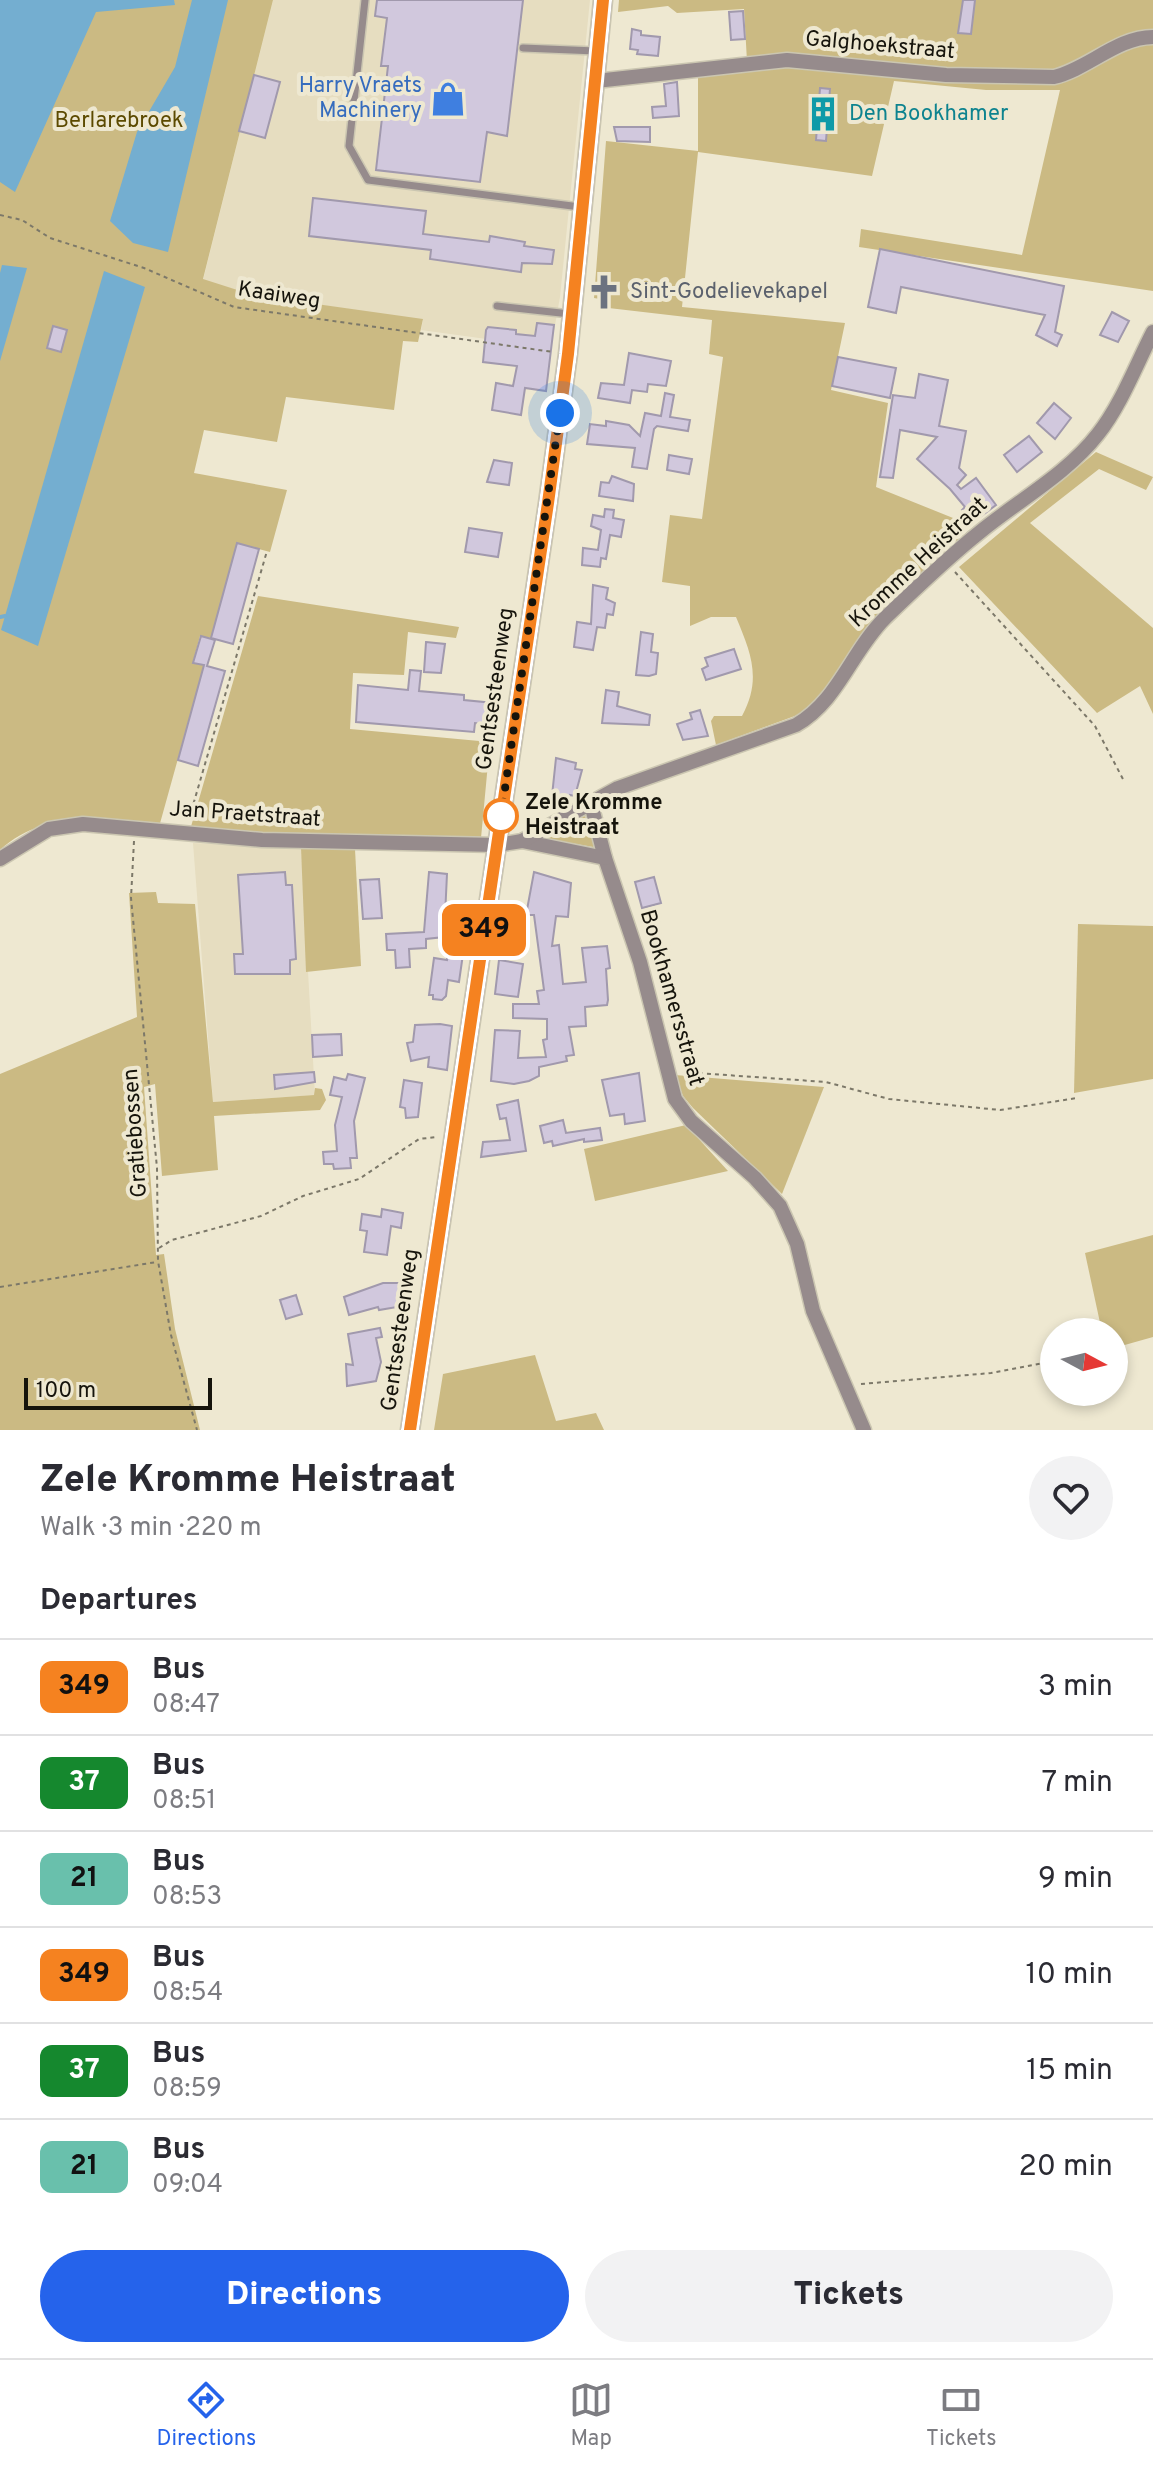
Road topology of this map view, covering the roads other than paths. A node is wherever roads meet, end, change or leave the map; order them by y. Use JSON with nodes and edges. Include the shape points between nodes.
{"nodes":[{"id":1,"x":365,"y":0,"type":"edge"},
{"id":2,"x":603,"y":0,"type":"edge"},
{"id":3,"x":1153,"y":37,"type":"edge"},
{"id":4,"x":523,"y":48,"type":"dead end"},
{"id":5,"x":599,"y":51,"type":"junction"},
{"id":6,"x":596,"y":81,"type":"junction"},
{"id":7,"x":582,"y":208,"type":"junction"},
{"id":8,"x":497,"y":306,"type":"dead end"},
{"id":9,"x":571,"y":314,"type":"junction"},
{"id":10,"x":1153,"y":332,"type":"edge"},
{"id":11,"x":591,"y":804,"type":"junction"},
{"id":12,"x":522,"y":841,"type":"junction"},
{"id":13,"x":497,"y":845,"type":"junction"},
{"id":14,"x":605,"y":858,"type":"junction"},
{"id":15,"x":0,"y":859,"type":"edge"},
{"id":16,"x":410,"y":1430,"type":"edge"},
{"id":17,"x":864,"y":1430,"type":"edge"}],
"edges":[{"from":1,"to":7,"type":"lane","via":[[349,146],[368,180]]},
{"from":2,"to":5,"type":"main road","name":"Gentsesteenweg"},
{"from":3,"to":6,"type":"street","name":"Galghoekstraat","via":[[1054,77],[946,75],[787,60]]},
{"from":4,"to":5,"type":"lane"},
{"from":5,"to":6,"type":"main road","name":"Gentsesteenweg"},
{"from":6,"to":7,"type":"main road","name":"Gentsesteenweg"},
{"from":7,"to":9,"type":"main road","name":"Gentsesteenweg"},
{"from":8,"to":9,"type":"lane"},
{"from":9,"to":13,"type":"main road","name":"Gentsesteenweg"},
{"from":10,"to":11,"type":"street","name":"Kromme Heistraat","via":[[1099,433],[946,562],[864,641],[812,716],[618,788]]},
{"from":11,"to":12,"type":"street","name":"Kromme Heistraat"},
{"from":11,"to":14,"type":"street","name":"Bookhamersstraat"},
{"from":12,"to":13,"type":"street","name":"Kromme Heistraat"},
{"from":12,"to":14,"type":"street"},
{"from":13,"to":15,"type":"street","name":"Jan Praetstraat","via":[[331,843],[83,824],[49,829]]},
{"from":13,"to":16,"type":"main road","name":"Gentsesteenweg"},
{"from":14,"to":17,"type":"street","name":"Bookhamersstraat","via":[[640,962],[675,1099],[780,1206],[797,1244],[813,1311]]}]}
